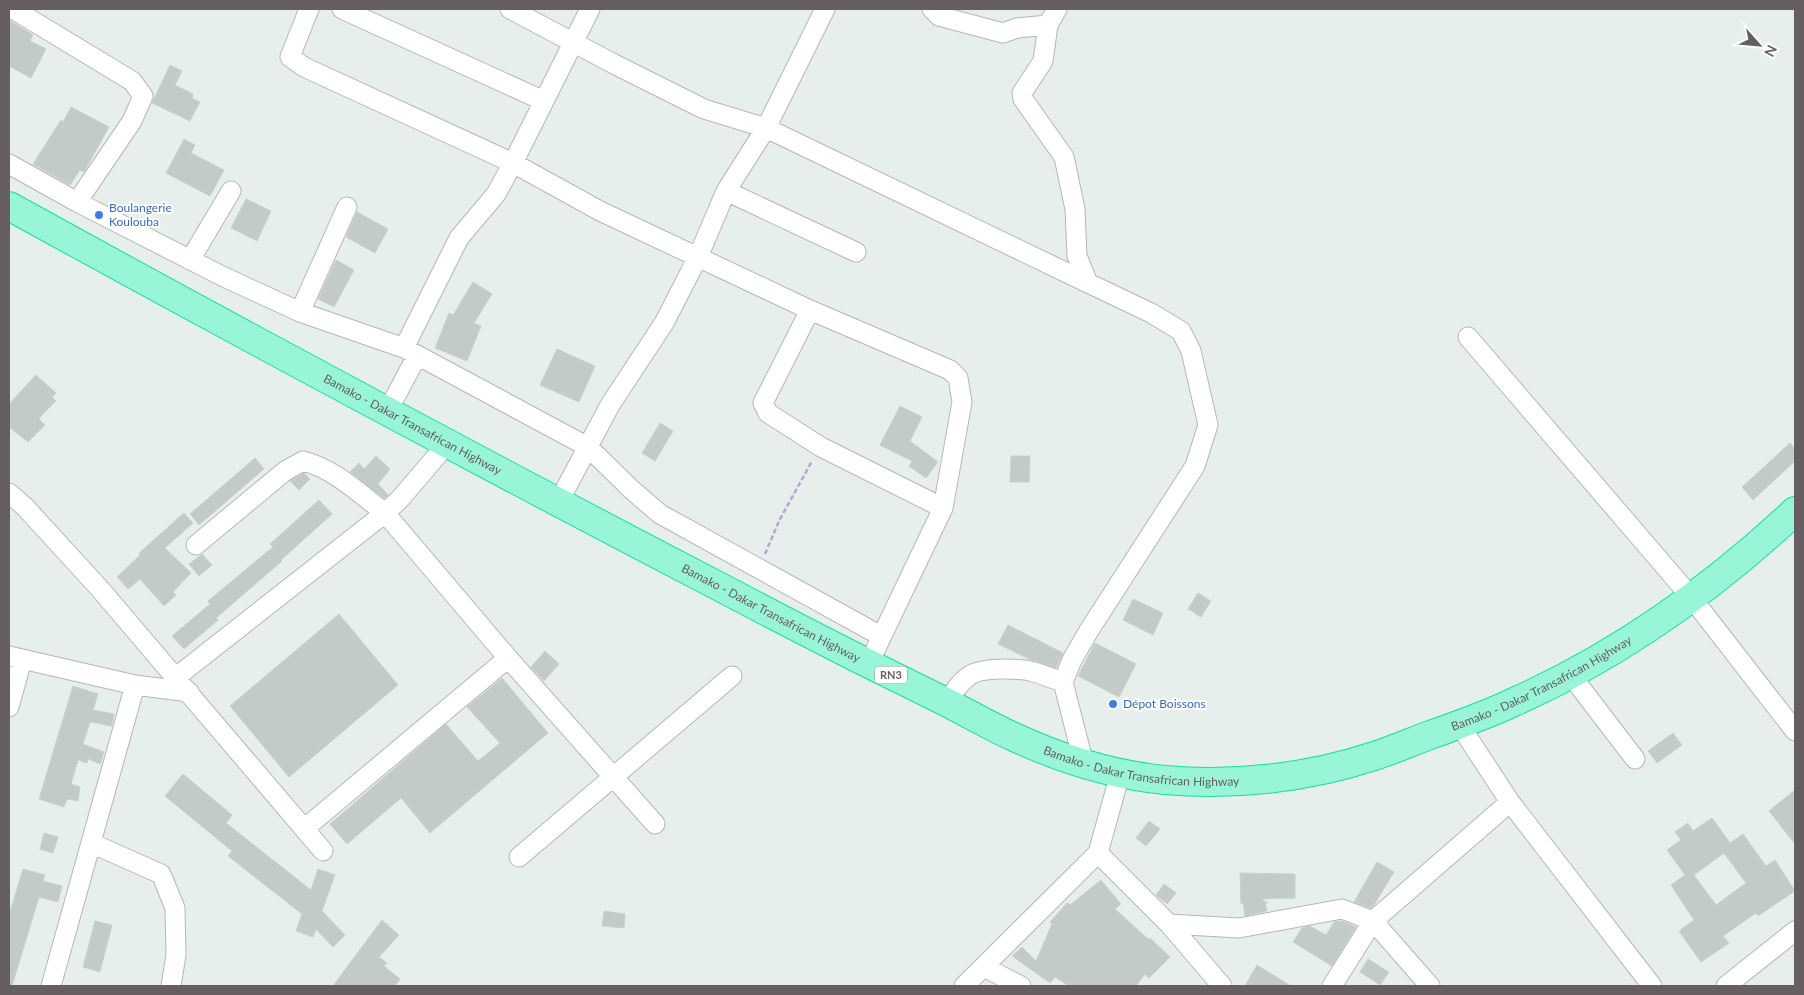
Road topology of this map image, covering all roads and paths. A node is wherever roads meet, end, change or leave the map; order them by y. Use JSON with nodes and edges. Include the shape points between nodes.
{"nodes":[{"id":1,"x":13,"y":9,"type":"edge"},
{"id":2,"x":309,"y":9,"type":"edge"},
{"id":3,"x":342,"y":9,"type":"edge"},
{"id":4,"x":510,"y":9,"type":"edge"},
{"id":5,"x":590,"y":9,"type":"edge"},
{"id":6,"x":932,"y":9,"type":"edge"},
{"id":7,"x":1057,"y":9,"type":"edge"},
{"id":8,"x":822,"y":10,"type":"edge"},
{"id":9,"x":1048,"y":26,"type":"junction"},
{"id":10,"x":574,"y":42,"type":"junction"},
{"id":11,"x":544,"y":102,"type":"junction"},
{"id":12,"x":766,"y":128,"type":"junction"},
{"id":13,"x":9,"y":164,"type":"edge"},
{"id":14,"x":513,"y":164,"type":"junction"},
{"id":15,"x":231,"y":191,"type":"dead end"},
{"id":16,"x":726,"y":191,"type":"junction"},
{"id":17,"x":77,"y":202,"type":"junction"},
{"id":18,"x":9,"y":206,"type":"edge"},
{"id":19,"x":347,"y":207,"type":"dead end"},
{"id":20,"x":856,"y":252,"type":"dead end"},
{"id":21,"x":698,"y":257,"type":"junction"},
{"id":22,"x":190,"y":260,"type":"junction"},
{"id":23,"x":1088,"y":283,"type":"junction"},
{"id":24,"x":810,"y":310,"type":"junction"},
{"id":25,"x":300,"y":312,"type":"junction"},
{"id":26,"x":1468,"y":337,"type":"dead end"},
{"id":27,"x":410,"y":352,"type":"junction"},
{"id":28,"x":387,"y":412,"type":"junction"},
{"id":29,"x":447,"y":444,"type":"junction"},
{"id":30,"x":588,"y":447,"type":"junction"},
{"id":31,"x":821,"y":447,"type":"junction"},
{"id":32,"x":9,"y":493,"type":"edge"},
{"id":33,"x":558,"y":502,"type":"junction"},
{"id":34,"x":943,"y":508,"type":"junction"},
{"id":35,"x":1795,"y":511,"type":"edge"},
{"id":36,"x":385,"y":513,"type":"junction"},
{"id":37,"x":196,"y":545,"type":"dead end"},
{"id":38,"x":759,"y":569,"type":"junction"},
{"id":39,"x":1691,"y":597,"type":"junction"},
{"id":40,"x":881,"y":636,"type":"junction"},
{"id":41,"x":16,"y":658,"type":"edge"},
{"id":42,"x":508,"y":658,"type":"junction"},
{"id":43,"x":868,"y":665,"type":"junction"},
{"id":44,"x":1570,"y":674,"type":"junction"},
{"id":45,"x":732,"y":676,"type":"dead end"},
{"id":46,"x":175,"y":678,"type":"junction"},
{"id":47,"x":1063,"y":682,"type":"junction"},
{"id":48,"x":135,"y":685,"type":"junction"},
{"id":49,"x":189,"y":692,"type":"junction"},
{"id":50,"x":947,"y":703,"type":"junction"},
{"id":51,"x":9,"y":706,"type":"edge"},
{"id":52,"x":1459,"y":724,"type":"junction"},
{"id":53,"x":1795,"y":731,"type":"edge"},
{"id":54,"x":1635,"y":759,"type":"dead end"},
{"id":55,"x":1084,"y":764,"type":"junction"},
{"id":56,"x":1120,"y":774,"type":"junction"},
{"id":57,"x":613,"y":777,"type":"junction"},
{"id":58,"x":1510,"y":802,"type":"junction"},
{"id":59,"x":655,"y":824,"type":"dead end"},
{"id":60,"x":304,"y":829,"type":"junction"},
{"id":61,"x":91,"y":843,"type":"junction"},
{"id":62,"x":323,"y":851,"type":"dead end"},
{"id":63,"x":1098,"y":853,"type":"junction"},
{"id":64,"x":519,"y":857,"type":"dead end"},
{"id":65,"x":1373,"y":921,"type":"junction"},
{"id":66,"x":1169,"y":924,"type":"junction"},
{"id":67,"x":1795,"y":931,"type":"edge"},
{"id":68,"x":984,"y":967,"type":"junction"},
{"id":69,"x":1423,"y":983,"type":"edge"},
{"id":70,"x":51,"y":986,"type":"edge"},
{"id":71,"x":171,"y":986,"type":"edge"},
{"id":72,"x":964,"y":986,"type":"edge"},
{"id":73,"x":1021,"y":986,"type":"edge"},
{"id":74,"x":1222,"y":986,"type":"edge"},
{"id":75,"x":1332,"y":986,"type":"edge"},
{"id":76,"x":1652,"y":986,"type":"edge"},
{"id":77,"x":1726,"y":986,"type":"edge"}],
"edges":[{"from":1,"to":17,"type":"street","via":[[132,81],[144,96],[132,121]]},
{"from":2,"to":14,"type":"street","via":[[290,57],[304,67]]},
{"from":3,"to":11,"type":"street"},
{"from":4,"to":10,"type":"street"},
{"from":5,"to":10,"type":"street"},
{"from":6,"to":9,"type":"street","via":[[939,16],[1003,33],[1017,28]]},
{"from":7,"to":9,"type":"street"},
{"from":8,"to":12,"type":"street"},
{"from":9,"to":23,"type":"street","via":[[1043,61],[1022,93],[1064,157],[1074,209],[1077,256]]},
{"from":10,"to":11,"type":"street"},
{"from":10,"to":12,"type":"street","via":[[704,109]]},
{"from":11,"to":14,"type":"street"},
{"from":12,"to":16,"type":"street"},
{"from":12,"to":23,"type":"street"},
{"from":13,"to":17,"type":"street"},
{"from":14,"to":21,"type":"street","via":[[600,211]]},
{"from":14,"to":27,"type":"street","via":[[496,194],[458,238]]},
{"from":15,"to":22,"type":"street"},
{"from":16,"to":20,"type":"street"},
{"from":16,"to":21,"type":"street"},
{"from":17,"to":22,"type":"street"},
{"from":18,"to":28,"type":"highway","name":"Bamako - Dakar Transafrican Highway","number":"RN3"},
{"from":19,"to":25,"type":"street"},
{"from":21,"to":24,"type":"street"},
{"from":21,"to":30,"type":"street","via":[[664,323],[610,405]]},
{"from":22,"to":25,"type":"street"},
{"from":23,"to":47,"type":"street","via":[[1181,331],[1191,351],[1208,425],[1195,466],[1088,632]]},
{"from":24,"to":31,"type":"street","via":[[763,403],[768,413]]},
{"from":24,"to":34,"type":"street","via":[[950,370],[958,378],[962,402]]},
{"from":25,"to":27,"type":"street"},
{"from":26,"to":39,"type":"street"},
{"from":27,"to":28,"type":"street"},
{"from":27,"to":30,"type":"street"},
{"from":28,"to":29,"type":"highway","name":"Bamako - Dakar Transafrican Highway","number":"RN3"},
{"from":29,"to":33,"type":"highway","name":"Bamako - Dakar Transafrican Highway","number":"RN3"},
{"from":29,"to":36,"type":"street"},
{"from":30,"to":33,"type":"street"},
{"from":30,"to":38,"type":"street","via":[[660,514]]},
{"from":31,"to":34,"type":"street"},
{"from":31,"to":38,"type":"path","via":[[800,480]]},
{"from":32,"to":46,"type":"street","via":[[100,589]]},
{"from":33,"to":43,"type":"highway","name":"Bamako - Dakar Transafrican Highway","number":"RN3"},
{"from":34,"to":40,"type":"street"},
{"from":35,"to":39,"type":"highway","name":"Bamako - Dakar Transafrican Highway","number":"RN3","via":[[1760,544]]},
{"from":36,"to":37,"type":"street","via":[[316,464],[303,461],[285,471]]},
{"from":36,"to":42,"type":"street"},
{"from":36,"to":46,"type":"street"},
{"from":38,"to":40,"type":"street"},
{"from":39,"to":44,"type":"highway","name":"Bamako - Dakar Transafrican Highway","number":"RN3","via":[[1656,623]]},
{"from":39,"to":53,"type":"street"},
{"from":40,"to":43,"type":"street"},
{"from":41,"to":48,"type":"street"},
{"from":41,"to":51,"type":"street"},
{"from":42,"to":57,"type":"street"},
{"from":42,"to":60,"type":"street"},
{"from":43,"to":50,"type":"highway","name":"Bamako - Dakar Transafrican Highway","number":"RN3"},
{"from":44,"to":52,"type":"highway","name":"Bamako - Dakar Transafrican Highway","number":"RN3","via":[[1514,703]]},
{"from":44,"to":54,"type":"street"},
{"from":45,"to":57,"type":"street"},
{"from":46,"to":49,"type":"street"},
{"from":47,"to":50,"type":"street","via":[[1032,672],[984,671],[971,674]]},
{"from":47,"to":55,"type":"street"},
{"from":48,"to":49,"type":"street"},
{"from":48,"to":61,"type":"street"},
{"from":49,"to":60,"type":"street"},
{"from":50,"to":55,"type":"highway","name":"Bamako - Dakar Transafrican Highway","number":"RN3","via":[[1047,752]]},
{"from":52,"to":56,"type":"highway","name":"Bamako - Dakar Transafrican Highway","number":"RN3","via":[[1371,757],[1283,777],[1210,782]]},
{"from":52,"to":58,"type":"street"},
{"from":55,"to":56,"type":"highway","name":"Bamako - Dakar Transafrican Highway","number":"RN3"},
{"from":56,"to":63,"type":"street"},
{"from":57,"to":59,"type":"street"},
{"from":57,"to":64,"type":"street"},
{"from":58,"to":65,"type":"street"},
{"from":58,"to":76,"type":"street"},
{"from":60,"to":62,"type":"street"},
{"from":61,"to":70,"type":"street"},
{"from":61,"to":71,"type":"street","via":[[161,874],[175,908],[176,955]]},
{"from":63,"to":66,"type":"street"},
{"from":63,"to":68,"type":"street"},
{"from":65,"to":66,"type":"street","via":[[1342,909],[1240,928]]},
{"from":65,"to":69,"type":"street"},
{"from":65,"to":75,"type":"street"},
{"from":66,"to":74,"type":"street"},
{"from":67,"to":77,"type":"street"},
{"from":68,"to":72,"type":"street"},
{"from":68,"to":73,"type":"street"}]}
